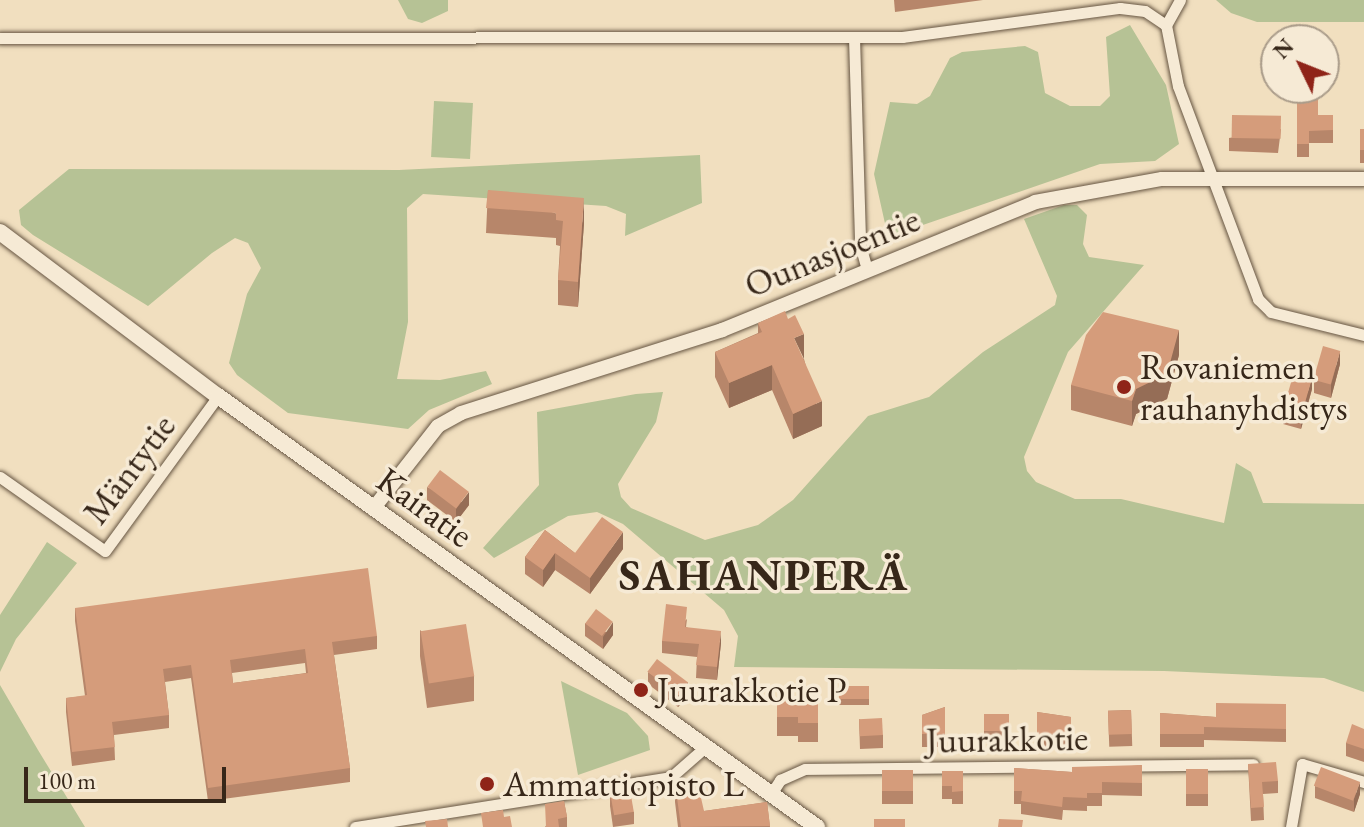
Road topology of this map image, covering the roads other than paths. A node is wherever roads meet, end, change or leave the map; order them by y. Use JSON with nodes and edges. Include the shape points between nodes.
{"nodes":[{"id":1,"x":1180,"y":0,"type":"edge"},
{"id":2,"x":1166,"y":25,"type":"junction"},
{"id":3,"x":854,"y":37,"type":"junction"},
{"id":4,"x":0,"y":38,"type":"edge"},
{"id":5,"x":1364,"y":179,"type":"edge"},
{"id":6,"x":1216,"y":180,"type":"junction"},
{"id":7,"x":0,"y":232,"type":"edge"},
{"id":8,"x":867,"y":269,"type":"junction"},
{"id":9,"x":1364,"y":335,"type":"edge"},
{"id":10,"x":218,"y":396,"type":"junction"},
{"id":11,"x":0,"y":477,"type":"edge"},
{"id":12,"x":373,"y":509,"type":"junction"},
{"id":13,"x":704,"y":748,"type":"junction"},
{"id":14,"x":1253,"y":764,"type":"edge"},
{"id":15,"x":1364,"y":782,"type":"edge"},
{"id":16,"x":771,"y":794,"type":"junction"},
{"id":17,"x":355,"y":827,"type":"edge"},
{"id":18,"x":817,"y":827,"type":"edge"},
{"id":19,"x":1291,"y":827,"type":"edge"}],
"edges":[{"from":1,"to":2,"type":"street"},
{"from":2,"to":3,"type":"street","via":[[1145,11],[1120,8],[902,37]]},
{"from":2,"to":6,"type":"street","via":[[1182,97]]},
{"from":3,"to":4,"type":"street"},
{"from":3,"to":8,"type":"street","via":[[860,245]]},
{"from":5,"to":6,"type":"street","name":"Ounasjoentie"},
{"from":6,"to":8,"type":"street","name":"Ounasjoentie","via":[[1162,179],[1035,202]]},
{"from":6,"to":9,"type":"street","via":[[1258,299],[1271,312]]},
{"from":7,"to":10,"type":"main road","name":"Kairatie"},
{"from":8,"to":12,"type":"street","name":"Ounasjoentie","via":[[672,348],[461,413],[438,426]]},
{"from":10,"to":11,"type":"street","name":"Mäntytie","via":[[105,551]]},
{"from":10,"to":12,"type":"main road","name":"Kairatie"},
{"from":12,"to":13,"type":"main road","name":"Kairatie"},
{"from":13,"to":16,"type":"main road","name":"Kairatie"},
{"from":13,"to":17,"type":"street","via":[[671,777]]},
{"from":14,"to":16,"type":"street","name":"Juurakkotie","via":[[805,769],[780,780]]},
{"from":15,"to":19,"type":"street","via":[[1302,764]]},
{"from":16,"to":18,"type":"main road","name":"Kairatie"}]}
